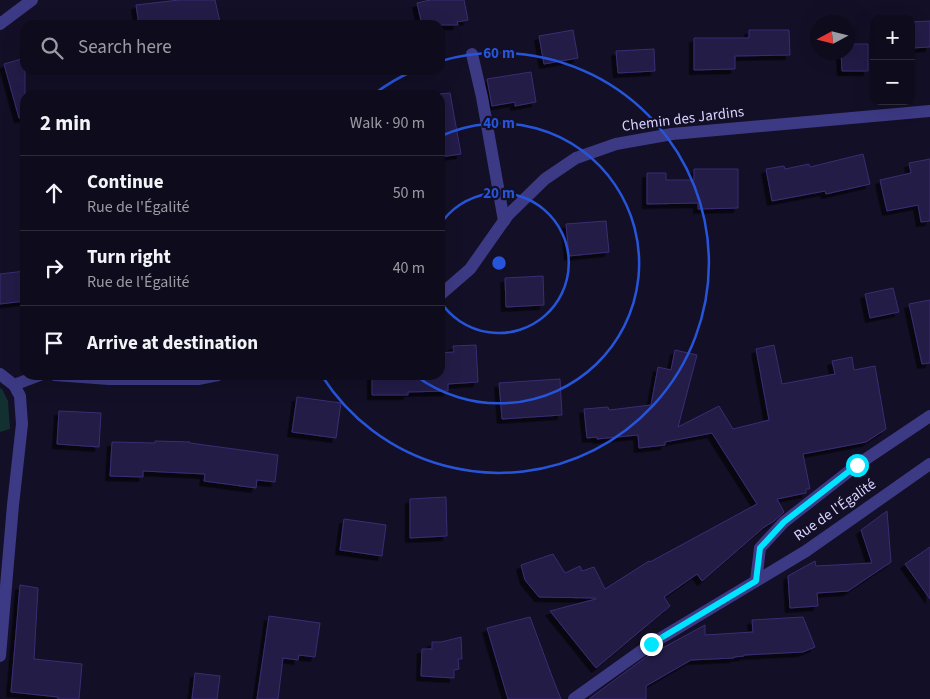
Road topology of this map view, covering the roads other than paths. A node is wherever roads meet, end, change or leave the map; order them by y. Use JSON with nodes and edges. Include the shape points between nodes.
{"nodes":[{"id":1,"x":32,"y":0,"type":"edge"},
{"id":2,"x":0,"y":24,"type":"edge"},
{"id":3,"x":472,"y":54,"type":"dead end"},
{"id":4,"x":930,"y":111,"type":"edge"},
{"id":5,"x":504,"y":221,"type":"junction"},
{"id":6,"x":445,"y":291,"type":"edge"},
{"id":7,"x":0,"y":374,"type":"edge"},
{"id":8,"x":27,"y":380,"type":"edge"},
{"id":9,"x":14,"y":385,"type":"junction"},
{"id":10,"x":930,"y":416,"type":"edge"},
{"id":11,"x":930,"y":464,"type":"edge"},
{"id":12,"x":756,"y":581,"type":"junction"},
{"id":13,"x":0,"y":656,"type":"edge"},
{"id":14,"x":574,"y":699,"type":"edge"}],
"edges":[{"from":1,"to":2,"type":"street"},
{"from":3,"to":5,"type":"street"},
{"from":4,"to":5,"type":"street","name":"Chemin des Jardins","via":[[672,134],[616,144],[576,158],[545,179]]},
{"from":5,"to":6,"type":"street","name":"Chemin des Jardins","via":[[470,269]]},
{"from":7,"to":9,"type":"street"},
{"from":8,"to":9,"type":"street"},
{"from":9,"to":13,"type":"street","via":[[20,396],[22,424]]},
{"from":10,"to":12,"type":"street","name":"Rue de l'Égalité","via":[[857,465],[784,522],[760,548]]},
{"from":11,"to":12,"type":"street","name":"Rue de l'Égalité"},
{"from":12,"to":14,"type":"street","name":"Rue de l'Égalité","via":[[651,644]]}]}
